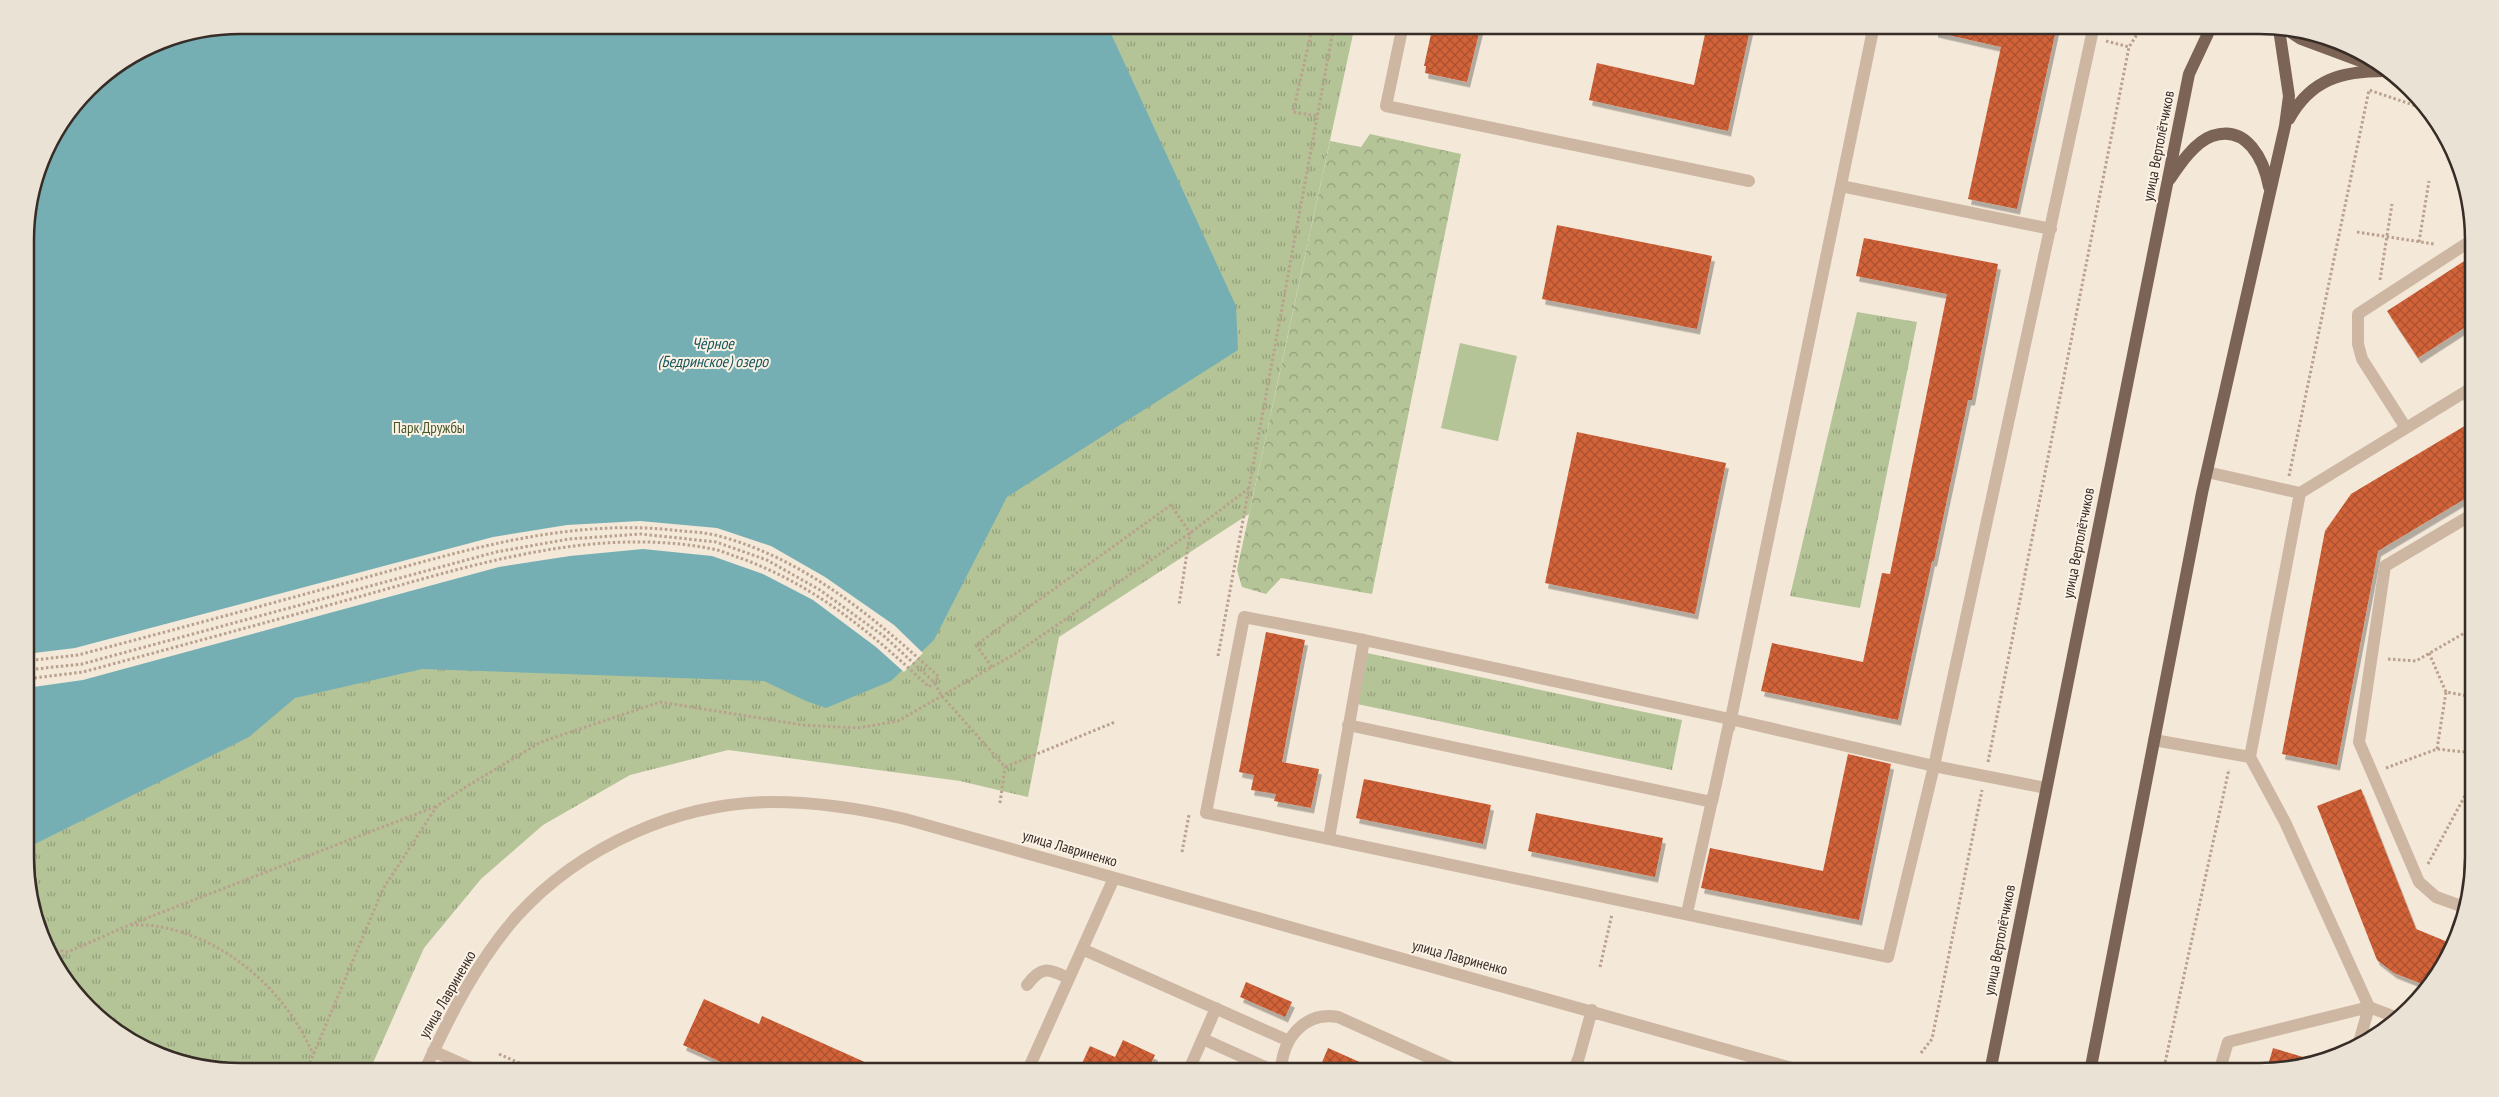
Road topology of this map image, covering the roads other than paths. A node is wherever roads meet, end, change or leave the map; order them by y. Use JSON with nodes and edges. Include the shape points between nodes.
{"nodes":[{"id":1,"x":1401,"y":34,"type":"edge"},
{"id":2,"x":1872,"y":34,"type":"edge"},
{"id":3,"x":2092,"y":34,"type":"edge"},
{"id":4,"x":2207,"y":34,"type":"edge"},
{"id":5,"x":2280,"y":35,"type":"edge"},
{"id":6,"x":2299,"y":38,"type":"edge"},
{"id":7,"x":2365,"y":63,"type":"edge"},
{"id":8,"x":2380,"y":72,"type":"edge"},
{"id":9,"x":2284,"y":126,"type":"junction"},
{"id":10,"x":1749,"y":181,"type":"dead end"},
{"id":11,"x":2167,"y":184,"type":"junction"},
{"id":12,"x":1841,"y":186,"type":"junction"},
{"id":13,"x":2270,"y":191,"type":"junction"},
{"id":14,"x":2051,"y":229,"type":"junction"},
{"id":15,"x":2465,"y":245,"type":"edge"},
{"id":16,"x":2465,"y":391,"type":"edge"},
{"id":17,"x":2406,"y":428,"type":"junction"},
{"id":18,"x":2206,"y":472,"type":"junction"},
{"id":19,"x":2300,"y":493,"type":"junction"},
{"id":20,"x":2465,"y":519,"type":"edge"},
{"id":21,"x":1364,"y":640,"type":"junction"},
{"id":22,"x":1730,"y":719,"type":"junction"},
{"id":23,"x":1348,"y":725,"type":"junction"},
{"id":24,"x":2154,"y":740,"type":"junction"},
{"id":25,"x":2250,"y":756,"type":"junction"},
{"id":26,"x":1934,"y":766,"type":"junction"},
{"id":27,"x":2046,"y":788,"type":"junction"},
{"id":28,"x":1712,"y":802,"type":"junction"},
{"id":29,"x":1329,"y":838,"type":"junction"},
{"id":30,"x":1114,"y":878,"type":"junction"},
{"id":31,"x":2459,"y":905,"type":"edge"},
{"id":32,"x":1687,"y":913,"type":"junction"},
{"id":33,"x":1082,"y":949,"type":"junction"},
{"id":34,"x":1069,"y":978,"type":"junction"},
{"id":35,"x":1027,"y":985,"type":"dead end"},
{"id":36,"x":2369,"y":1007,"type":"junction"},
{"id":37,"x":1216,"y":1008,"type":"junction"},
{"id":38,"x":1592,"y":1010,"type":"junction"},
{"id":39,"x":2391,"y":1015,"type":"edge"},
{"id":40,"x":2361,"y":1037,"type":"edge"},
{"id":41,"x":1203,"y":1039,"type":"junction"},
{"id":42,"x":1289,"y":1041,"type":"junction"},
{"id":43,"x":434,"y":1051,"type":"junction"},
{"id":44,"x":428,"y":1063,"type":"edge"},
{"id":45,"x":460,"y":1063,"type":"edge"},
{"id":46,"x":1031,"y":1063,"type":"edge"},
{"id":47,"x":1192,"y":1063,"type":"edge"},
{"id":48,"x":1256,"y":1063,"type":"edge"},
{"id":49,"x":1281,"y":1063,"type":"edge"},
{"id":50,"x":1441,"y":1063,"type":"edge"},
{"id":51,"x":1577,"y":1063,"type":"edge"},
{"id":52,"x":1775,"y":1063,"type":"edge"},
{"id":53,"x":1992,"y":1063,"type":"edge"},
{"id":54,"x":2092,"y":1063,"type":"edge"},
{"id":55,"x":2222,"y":1063,"type":"edge"}],
"edges":[{"from":1,"to":10,"type":"street","via":[[1386,106]]},
{"from":2,"to":12,"type":"street"},
{"from":3,"to":14,"type":"street"},
{"from":4,"to":11,"type":"main road","name":"улица Вертолётчиков","via":[[2191,65]]},
{"from":5,"to":9,"type":"main road","via":[[2289,96]]},
{"from":6,"to":7,"type":"main road"},
{"from":8,"to":9,"type":"main road","via":[[2352,73],[2315,87],[2299,100]]},
{"from":9,"to":13,"type":"main road"},
{"from":11,"to":13,"type":"main road","via":[[2200,143],[2226,134],[2240,136],[2252,145],[2263,166]]},
{"from":11,"to":27,"type":"main road","name":"улица Вертолётчиков"},
{"from":12,"to":14,"type":"street"},
{"from":12,"to":22,"type":"street"},
{"from":13,"to":18,"type":"main road"},
{"from":14,"to":26,"type":"street"},
{"from":15,"to":17,"type":"street","via":[[2358,314],[2358,344],[2362,359]]},
{"from":16,"to":17,"type":"street"},
{"from":17,"to":19,"type":"street"},
{"from":18,"to":19,"type":"street"},
{"from":18,"to":24,"type":"main road"},
{"from":19,"to":25,"type":"street"},
{"from":20,"to":31,"type":"street","via":[[2385,566],[2359,742],[2419,882],[2436,896]]},
{"from":21,"to":22,"type":"street"},
{"from":21,"to":23,"type":"street"},
{"from":21,"to":29,"type":"street","via":[[1244,617],[1206,813]]},
{"from":22,"to":26,"type":"street"},
{"from":22,"to":28,"type":"street"},
{"from":23,"to":28,"type":"street"},
{"from":23,"to":29,"type":"street"},
{"from":24,"to":25,"type":"street"},
{"from":24,"to":54,"type":"main road"},
{"from":25,"to":36,"type":"street","via":[[2285,822]]},
{"from":26,"to":27,"type":"street"},
{"from":26,"to":32,"type":"street","via":[[1888,957]]},
{"from":27,"to":53,"type":"main road","name":"улица Вертолётчиков"},
{"from":28,"to":32,"type":"street"},
{"from":29,"to":32,"type":"street"},
{"from":30,"to":33,"type":"street"},
{"from":30,"to":38,"type":"street","name":"улица Лавриненко"},
{"from":30,"to":43,"type":"street","name":"улица Лавриненко","via":[[905,819],[849,808],[773,802],[718,807],[685,815],[646,828],[597,852],[559,878],[518,916],[477,969]]},
{"from":33,"to":34,"type":"street"},
{"from":33,"to":37,"type":"street"},
{"from":34,"to":35,"type":"street","via":[[1048,969],[1036,974]]},
{"from":34,"to":46,"type":"street"},
{"from":36,"to":39,"type":"street"},
{"from":36,"to":40,"type":"street"},
{"from":36,"to":55,"type":"street","via":[[2228,1042]]},
{"from":37,"to":41,"type":"street"},
{"from":37,"to":42,"type":"street"},
{"from":38,"to":51,"type":"street"},
{"from":38,"to":52,"type":"street","name":"улица Лавриненко"},
{"from":41,"to":47,"type":"street"},
{"from":41,"to":48,"type":"street"},
{"from":42,"to":49,"type":"street"},
{"from":42,"to":50,"type":"street","via":[[1295,1030],[1311,1019],[1338,1017]]},
{"from":43,"to":44,"type":"street","name":"улица Лавриненко"},
{"from":43,"to":45,"type":"street"}]}
